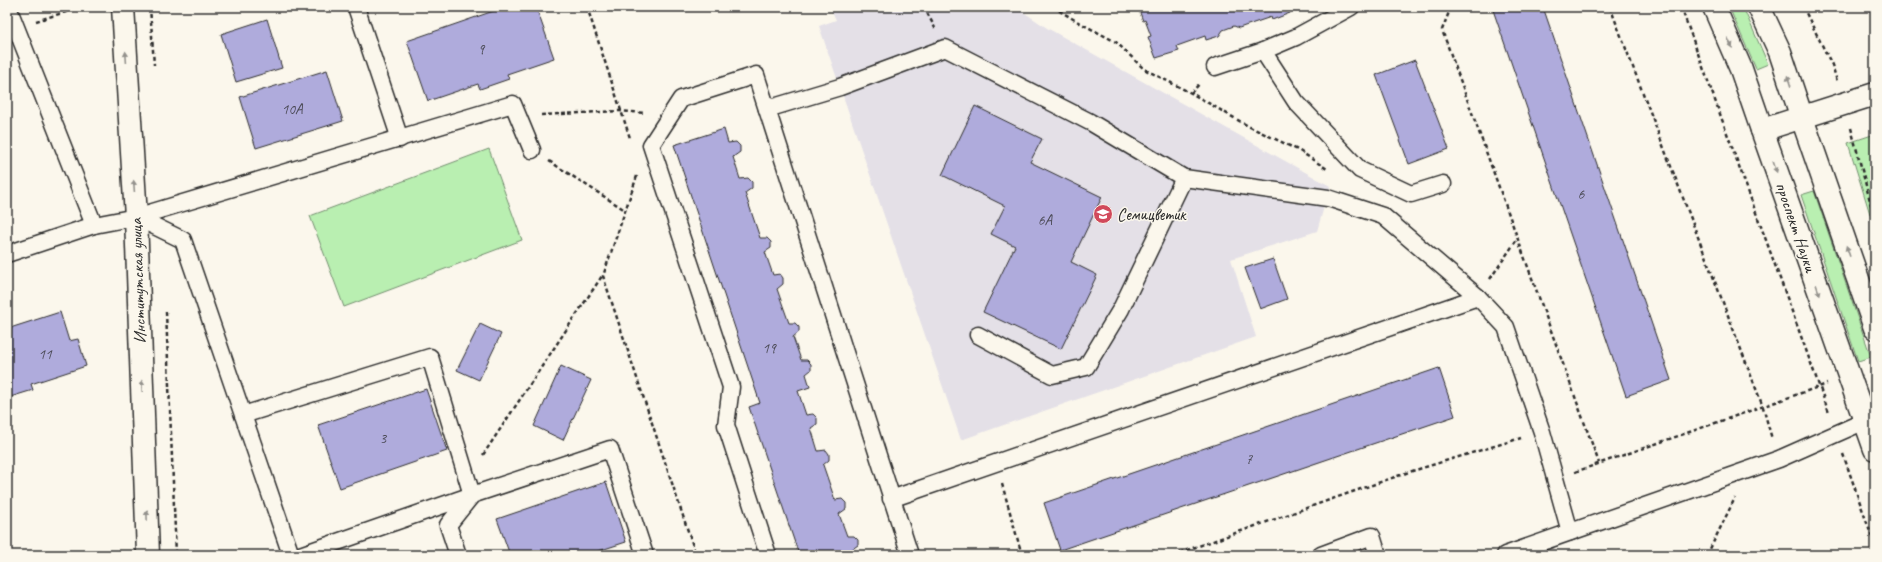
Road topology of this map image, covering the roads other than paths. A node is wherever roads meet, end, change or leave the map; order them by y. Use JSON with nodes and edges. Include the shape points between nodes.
{"nodes":[{"id":1,"x":8,"y":7,"type":"edge"},
{"id":2,"x":123,"y":7,"type":"edge"},
{"id":3,"x":356,"y":7,"type":"edge"},
{"id":4,"x":1351,"y":7,"type":"edge"},
{"id":5,"x":1714,"y":7,"type":"edge"},
{"id":6,"x":1759,"y":7,"type":"edge"},
{"id":7,"x":1263,"y":51,"type":"junction"},
{"id":8,"x":1215,"y":67,"type":"dead end"},
{"id":9,"x":1875,"y":94,"type":"edge"},
{"id":10,"x":767,"y":109,"type":"junction"},
{"id":11,"x":1802,"y":118,"type":"junction"},
{"id":12,"x":1762,"y":130,"type":"junction"},
{"id":13,"x":400,"y":139,"type":"junction"},
{"id":14,"x":532,"y":150,"type":"road end"},
{"id":15,"x":1184,"y":178,"type":"junction"},
{"id":16,"x":1444,"y":184,"type":"dead end"},
{"id":17,"x":136,"y":217,"type":"junction"},
{"id":18,"x":94,"y":225,"type":"junction"},
{"id":19,"x":7,"y":254,"type":"edge"},
{"id":20,"x":1478,"y":297,"type":"junction"},
{"id":21,"x":1875,"y":328,"type":"edge"},
{"id":22,"x":978,"y":335,"type":"dead end"},
{"id":23,"x":243,"y":415,"type":"junction"},
{"id":24,"x":1870,"y":418,"type":"edge"},
{"id":25,"x":1875,"y":449,"type":"edge"},
{"id":26,"x":472,"y":495,"type":"junction"},
{"id":27,"x":891,"y":499,"type":"junction"},
{"id":28,"x":1570,"y":532,"type":"junction"},
{"id":29,"x":148,"y":555,"type":"edge"},
{"id":30,"x":291,"y":555,"type":"edge"},
{"id":31,"x":300,"y":555,"type":"edge"},
{"id":32,"x":458,"y":555,"type":"edge"},
{"id":33,"x":645,"y":555,"type":"edge"},
{"id":34,"x":768,"y":555,"type":"edge"},
{"id":35,"x":910,"y":555,"type":"edge"},
{"id":36,"x":1321,"y":555,"type":"edge"},
{"id":37,"x":1378,"y":555,"type":"edge"},
{"id":38,"x":1504,"y":555,"type":"edge"}],
"edges":[{"from":1,"to":18,"type":"lane"},
{"from":17,"to":2,"type":"street","name":"Институтская улица","one_way":true},
{"from":3,"to":13,"type":"lane"},
{"from":4,"to":7,"type":"lane","via":[[1296,37]]},
{"from":5,"to":12,"type":"street","name":"проспект Науки","one_way":true,"via":[[1742,69]]},
{"from":11,"to":6,"type":"street","one_way":true,"via":[[1780,52]]},
{"from":7,"to":8,"type":"lane"},
{"from":7,"to":16,"type":"lane","via":[[1296,102],[1360,170],[1411,194]]},
{"from":9,"to":11,"type":"street"},
{"from":10,"to":15,"type":"lane","via":[[840,87],[945,48],[1090,122]]},
{"from":10,"to":27,"type":"lane"},
{"from":10,"to":34,"type":"lane","via":[[756,75],[681,99],[651,145],[731,387],[726,425]]},
{"from":11,"to":12,"type":"street"},
{"from":21,"to":11,"type":"street","one_way":true},
{"from":12,"to":24,"type":"street","name":"проспект Науки","one_way":true,"via":[[1848,374]]},
{"from":13,"to":14,"type":"lane","via":[[513,104]]},
{"from":13,"to":17,"type":"lane"},
{"from":15,"to":20,"type":"lane","via":[[1328,198],[1383,216]]},
{"from":15,"to":22,"type":"lane","via":[[1121,309],[1086,367],[1052,375]]},
{"from":17,"to":18,"type":"lane"},
{"from":17,"to":23,"type":"lane","via":[[183,240]]},
{"from":29,"to":17,"type":"street","name":"Институтская улица","one_way":true},
{"from":18,"to":19,"type":"lane"},
{"from":20,"to":27,"type":"lane"},
{"from":20,"to":28,"type":"lane","via":[[1506,327],[1542,432]]},
{"from":23,"to":26,"type":"lane","via":[[430,357]]},
{"from":23,"to":30,"type":"lane"},
{"from":24,"to":25,"type":"street","name":"проспект Науки"},
{"from":24,"to":28,"type":"lane","via":[[1779,459]]},
{"from":26,"to":31,"type":"lane"},
{"from":26,"to":32,"type":"lane","via":[[448,525]]},
{"from":26,"to":33,"type":"lane","via":[[610,449]]},
{"from":27,"to":35,"type":"lane"},
{"from":28,"to":38,"type":"lane"},
{"from":36,"to":37,"type":"lane","via":[[1372,536]]}]}
